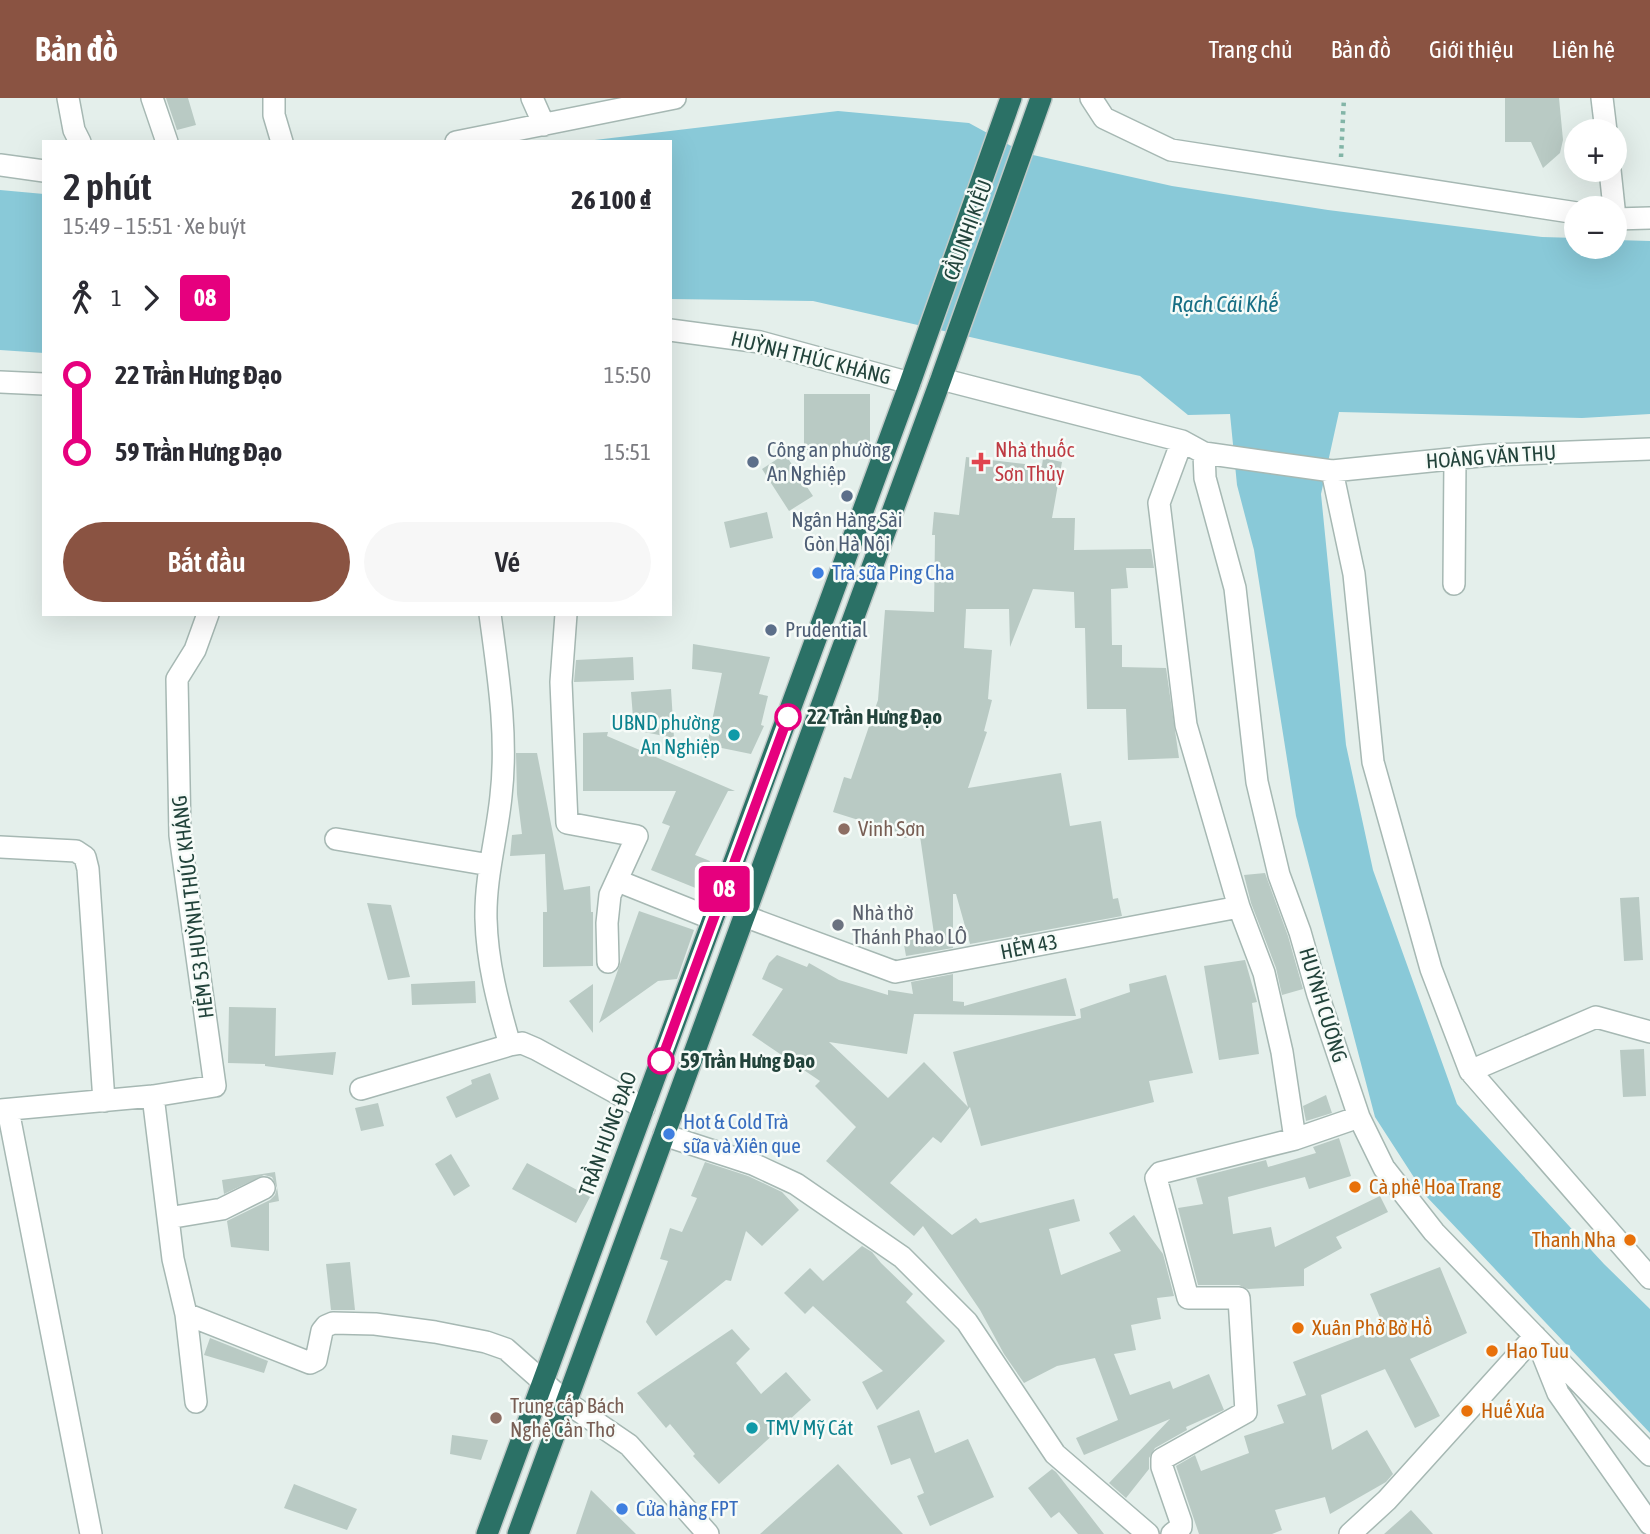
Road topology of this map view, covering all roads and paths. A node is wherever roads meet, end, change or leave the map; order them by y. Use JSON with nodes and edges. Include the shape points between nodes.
{"nodes":[{"id":1,"x":68,"y":98,"type":"edge"},
{"id":2,"x":152,"y":98,"type":"edge"},
{"id":3,"x":274,"y":98,"type":"edge"},
{"id":4,"x":532,"y":98,"type":"edge"},
{"id":5,"x":675,"y":98,"type":"edge"},
{"id":6,"x":1011,"y":98,"type":"edge"},
{"id":7,"x":1041,"y":98,"type":"edge"},
{"id":8,"x":1091,"y":98,"type":"edge"},
{"id":9,"x":1344,"y":98,"type":"edge"},
{"id":10,"x":1602,"y":98,"type":"edge"},
{"id":11,"x":1605,"y":119,"type":"edge"},
{"id":12,"x":544,"y":125,"type":"junction"},
{"id":13,"x":79,"y":140,"type":"edge"},
{"id":14,"x":166,"y":140,"type":"edge"},
{"id":15,"x":281,"y":140,"type":"edge"},
{"id":16,"x":466,"y":140,"type":"edge"},
{"id":17,"x":0,"y":165,"type":"edge"},
{"id":18,"x":42,"y":171,"type":"edge"},
{"id":19,"x":1339,"y":176,"type":"junction"},
{"id":20,"x":1564,"y":211,"type":"edge"},
{"id":21,"x":1627,"y":219,"type":"edge"},
{"id":22,"x":1650,"y":219,"type":"edge"},
{"id":23,"x":672,"y":330,"type":"edge"},
{"id":24,"x":920,"y":357,"type":"joint"},
{"id":25,"x":941,"y":379,"type":"junction"},
{"id":26,"x":0,"y":382,"type":"edge"},
{"id":27,"x":910,"y":383,"type":"junction"},
{"id":28,"x":42,"y":384,"type":"edge"},
{"id":29,"x":1182,"y":441,"type":"junction"},
{"id":30,"x":1650,"y":449,"type":"edge"},
{"id":31,"x":1204,"y":453,"type":"junction"},
{"id":32,"x":1455,"y":459,"type":"junction"},
{"id":33,"x":1332,"y":471,"type":"junction"},
{"id":34,"x":1454,"y":584,"type":"dead end"},
{"id":35,"x":207,"y":616,"type":"edge"},
{"id":36,"x":490,"y":616,"type":"edge"},
{"id":37,"x":566,"y":616,"type":"edge"},
{"id":38,"x":336,"y":839,"type":"dead end"},
{"id":39,"x":0,"y":847,"type":"edge"},
{"id":40,"x":490,"y":865,"type":"junction"},
{"id":41,"x":618,"y":881,"type":"junction"},
{"id":42,"x":1239,"y":907,"type":"junction"},
{"id":43,"x":744,"y":916,"type":"junction"},
{"id":44,"x":713,"y":919,"type":"junction"},
{"id":45,"x":608,"y":962,"type":"dead end"},
{"id":46,"x":1650,"y":1032,"type":"edge"},
{"id":47,"x":510,"y":1045,"type":"junction"},
{"id":48,"x":1469,"y":1071,"type":"junction"},
{"id":49,"x":362,"y":1089,"type":"dead end"},
{"id":50,"x":153,"y":1096,"type":"junction"},
{"id":51,"x":104,"y":1101,"type":"junction"},
{"id":52,"x":644,"y":1108,"type":"junction"},
{"id":53,"x":4,"y":1110,"type":"edge"},
{"id":54,"x":1359,"y":1117,"type":"junction"},
{"id":55,"x":664,"y":1136,"type":"junction"},
{"id":56,"x":1295,"y":1139,"type":"junction"},
{"id":57,"x":264,"y":1188,"type":"dead end"},
{"id":58,"x":168,"y":1218,"type":"junction"},
{"id":59,"x":1650,"y":1279,"type":"edge"},
{"id":60,"x":186,"y":1314,"type":"junction"},
{"id":61,"x":1535,"y":1336,"type":"junction"},
{"id":62,"x":543,"y":1382,"type":"junction"},
{"id":63,"x":196,"y":1402,"type":"dead end"},
{"id":64,"x":566,"y":1402,"type":"junction"},
{"id":65,"x":1650,"y":1455,"type":"edge"},
{"id":66,"x":1650,"y":1524,"type":"edge"},
{"id":67,"x":91,"y":1534,"type":"edge"},
{"id":68,"x":488,"y":1534,"type":"edge"},
{"id":69,"x":517,"y":1534,"type":"edge"},
{"id":70,"x":708,"y":1534,"type":"edge"},
{"id":71,"x":1148,"y":1534,"type":"edge"},
{"id":72,"x":1172,"y":1534,"type":"edge"},
{"id":73,"x":1350,"y":1534,"type":"edge"}],
"edges":[{"from":1,"to":13,"type":"street"},
{"from":2,"to":14,"type":"street"},
{"from":3,"to":15,"type":"street"},
{"from":4,"to":12,"type":"street"},
{"from":5,"to":12,"type":"street"},
{"from":6,"to":24,"type":"highway","name":"CẦU NHỊ KIỀU"},
{"from":7,"to":25,"type":"highway","name":"CẦU NHỊ KIỀU"},
{"from":8,"to":19,"type":"street","via":[[1104,118],[1171,150]]},
{"from":9,"to":19,"type":"path"},
{"from":10,"to":11,"type":"street"},
{"from":12,"to":16,"type":"street"},
{"from":17,"to":18,"type":"street"},
{"from":19,"to":20,"type":"street"},
{"from":21,"to":22,"type":"street"},
{"from":23,"to":27,"type":"street","name":"HUỲNH THÚC KHÁNG","via":[[760,342]]},
{"from":24,"to":27,"type":"highway","name":"TRẦN HƯNG ĐẠO"},
{"from":25,"to":29,"type":"street"},
{"from":25,"to":43,"type":"highway"},
{"from":26,"to":28,"type":"street"},
{"from":27,"to":44,"type":"highway","name":"TRẦN HƯNG ĐẠO"},
{"from":29,"to":31,"type":"street"},
{"from":29,"to":42,"type":"street","via":[[1159,503],[1160,517],[1186,725]]},
{"from":30,"to":32,"type":"street","name":"HOÀNG VĂN THỤ"},
{"from":31,"to":33,"type":"street","name":"HOÀNG VĂN THỤ"},
{"from":31,"to":54,"type":"street","name":"HUỲNH CƯƠNG","via":[[1205,478],[1235,588],[1257,782],[1276,862]]},
{"from":32,"to":33,"type":"street","name":"HOÀNG VĂN THỤ"},
{"from":32,"to":34,"type":"street"},
{"from":33,"to":48,"type":"street","via":[[1354,574],[1373,762],[1431,969]]},
{"from":35,"to":50,"type":"street","name":"HẺM 53 HUỲNH THÚC KHÁNG","via":[[195,650],[177,679],[180,835],[215,1082],[213,1088]]},
{"from":36,"to":40,"type":"street","via":[[503,736],[501,796]]},
{"from":37,"to":41,"type":"street","via":[[561,682],[567,823],[637,836]]},
{"from":38,"to":40,"type":"street"},
{"from":39,"to":51,"type":"street","via":[[76,851],[85,857]]},
{"from":40,"to":47,"type":"street","via":[[486,918],[495,991]]},
{"from":41,"to":44,"type":"street"},
{"from":41,"to":45,"type":"street","via":[[610,895]]},
{"from":42,"to":43,"type":"street","name":"HẺM 43","via":[[895,972]]},
{"from":42,"to":56,"type":"street","via":[[1264,972]]},
{"from":43,"to":55,"type":"highway"},
{"from":44,"to":52,"type":"highway","name":"TRẦN HƯNG ĐẠO"},
{"from":46,"to":48,"type":"street","via":[[1596,1017]]},
{"from":47,"to":49,"type":"street"},
{"from":47,"to":52,"type":"street","via":[[522,1043],[536,1049]]},
{"from":48,"to":59,"type":"street"},
{"from":50,"to":51,"type":"street"},
{"from":50,"to":58,"type":"street"},
{"from":51,"to":53,"type":"street"},
{"from":52,"to":62,"type":"highway","name":"TRẦN HƯNG ĐẠO"},
{"from":53,"to":67,"type":"street"},
{"from":54,"to":56,"type":"street"},
{"from":54,"to":61,"type":"street","name":"HUỲNH CƯƠNG","via":[[1384,1168],[1434,1232]]},
{"from":55,"to":64,"type":"highway"},
{"from":55,"to":71,"type":"street","via":[[753,1164],[796,1184],[902,1257],[967,1322],[1055,1454]]},
{"from":56,"to":72,"type":"street","via":[[1160,1173],[1156,1178],[1188,1298],[1239,1298],[1246,1412],[1163,1459],[1181,1522]]},
{"from":57,"to":58,"type":"street","via":[[222,1209]]},
{"from":58,"to":60,"type":"street"},
{"from":60,"to":62,"type":"street","via":[[310,1363],[316,1360],[322,1331],[332,1323],[435,1332],[506,1349]]},
{"from":60,"to":63,"type":"street"},
{"from":61,"to":65,"type":"street","name":"HUỲNH CƯƠNG"},
{"from":61,"to":66,"type":"street","via":[[1558,1394]]},
{"from":61,"to":73,"type":"street","via":[[1387,1500]]},
{"from":62,"to":64,"type":"street"},
{"from":62,"to":68,"type":"highway","name":"TRẦN HƯNG ĐẠO"},
{"from":64,"to":69,"type":"highway"},
{"from":64,"to":70,"type":"street","via":[[629,1445]]}]}
